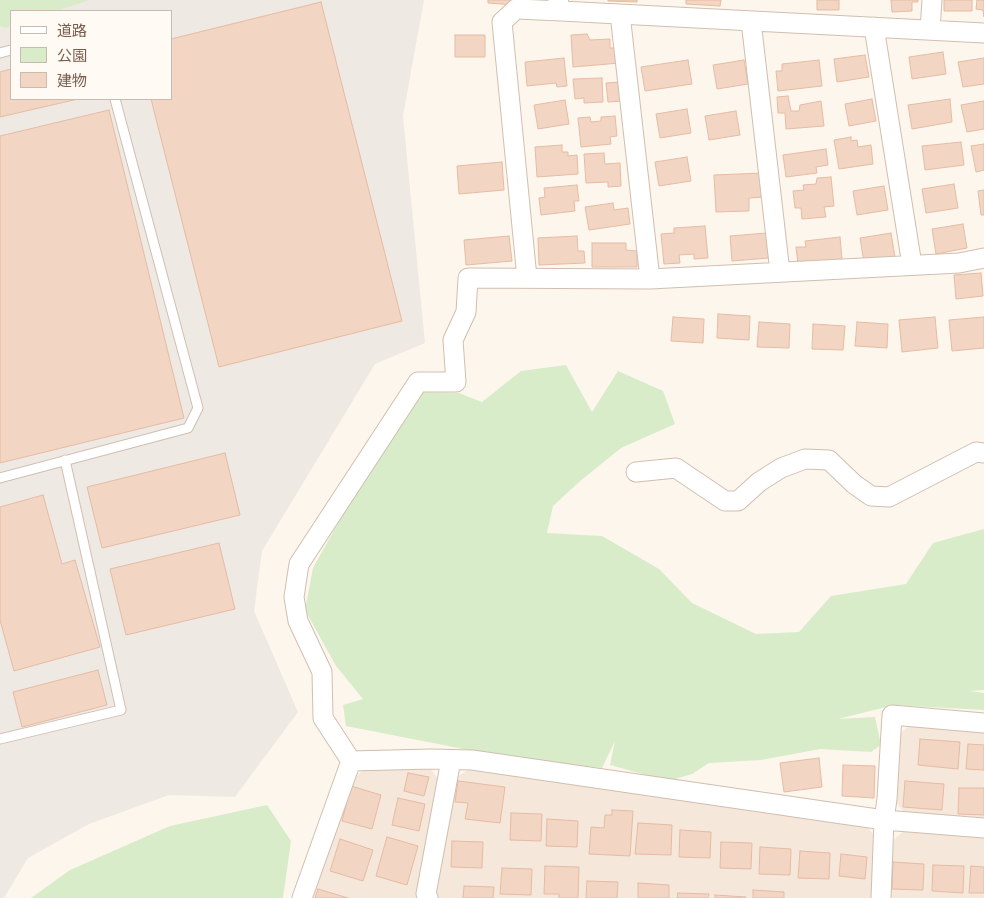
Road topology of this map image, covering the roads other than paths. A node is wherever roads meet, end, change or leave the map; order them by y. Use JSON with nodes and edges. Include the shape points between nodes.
{"nodes":[{"id":1,"x":932,"y":0,"type":"edge"},
{"id":2,"x":559,"y":5,"type":"edge"},
{"id":3,"x":620,"y":14,"type":"junction"},
{"id":4,"x":751,"y":21,"type":"junction"},
{"id":5,"x":874,"y":27,"type":"junction"},
{"id":6,"x":930,"y":30,"type":"junction"},
{"id":7,"x":984,"y":33,"type":"edge"},
{"id":8,"x":115,"y":100,"type":"edge"},
{"id":9,"x":984,"y":258,"type":"edge"},
{"id":10,"x":912,"y":265,"type":"junction"},
{"id":11,"x":780,"y":272,"type":"junction"},
{"id":12,"x":527,"y":278,"type":"junction"},
{"id":13,"x":650,"y":279,"type":"junction"},
{"id":14,"x":984,"y":453,"type":"edge"},
{"id":15,"x":65,"y":460,"type":"junction"},
{"id":16,"x":636,"y":472,"type":"dead end"},
{"id":17,"x":0,"y":478,"type":"edge"},
{"id":18,"x":984,"y":722,"type":"edge"},
{"id":19,"x":0,"y":737,"type":"edge"},
{"id":20,"x":451,"y":760,"type":"junction"},
{"id":21,"x":350,"y":761,"type":"junction"},
{"id":22,"x":884,"y":820,"type":"junction"},
{"id":23,"x":984,"y":828,"type":"edge"},
{"id":24,"x":302,"y":898,"type":"edge"},
{"id":25,"x":428,"y":898,"type":"edge"},
{"id":26,"x":881,"y":898,"type":"edge"}],
"edges":[{"from":1,"to":6,"type":"street"},
{"from":2,"to":3,"type":"street"},
{"from":2,"to":12,"type":"street","via":[[516,9],[502,22]]},
{"from":3,"to":4,"type":"street"},
{"from":3,"to":13,"type":"street"},
{"from":4,"to":5,"type":"street"},
{"from":4,"to":11,"type":"street"},
{"from":5,"to":6,"type":"street"},
{"from":5,"to":10,"type":"street"},
{"from":6,"to":7,"type":"street"},
{"from":8,"to":15,"type":"lane","via":[[198,408],[188,428]]},
{"from":9,"to":10,"type":"street","via":[[959,263]]},
{"from":10,"to":11,"type":"street"},
{"from":11,"to":13,"type":"street"},
{"from":12,"to":13,"type":"street"},
{"from":12,"to":21,"type":"street","via":[[468,278],[466,312],[453,340],[456,382],[418,382],[299,564],[294,597],[298,621],[322,672],[323,718]]},
{"from":14,"to":16,"type":"street","via":[[976,452],[889,497],[871,496],[829,460],[805,458],[781,468],[738,501],[725,501],[676,468]]},
{"from":15,"to":17,"type":"lane"},
{"from":15,"to":19,"type":"lane","via":[[121,710]]},
{"from":18,"to":22,"type":"street","via":[[892,715]]},
{"from":20,"to":21,"type":"street"},
{"from":20,"to":22,"type":"street","via":[[472,760]]},
{"from":20,"to":25,"type":"street","via":[[426,894]]},
{"from":21,"to":24,"type":"street"},
{"from":22,"to":23,"type":"street"},
{"from":22,"to":26,"type":"street"}]}
